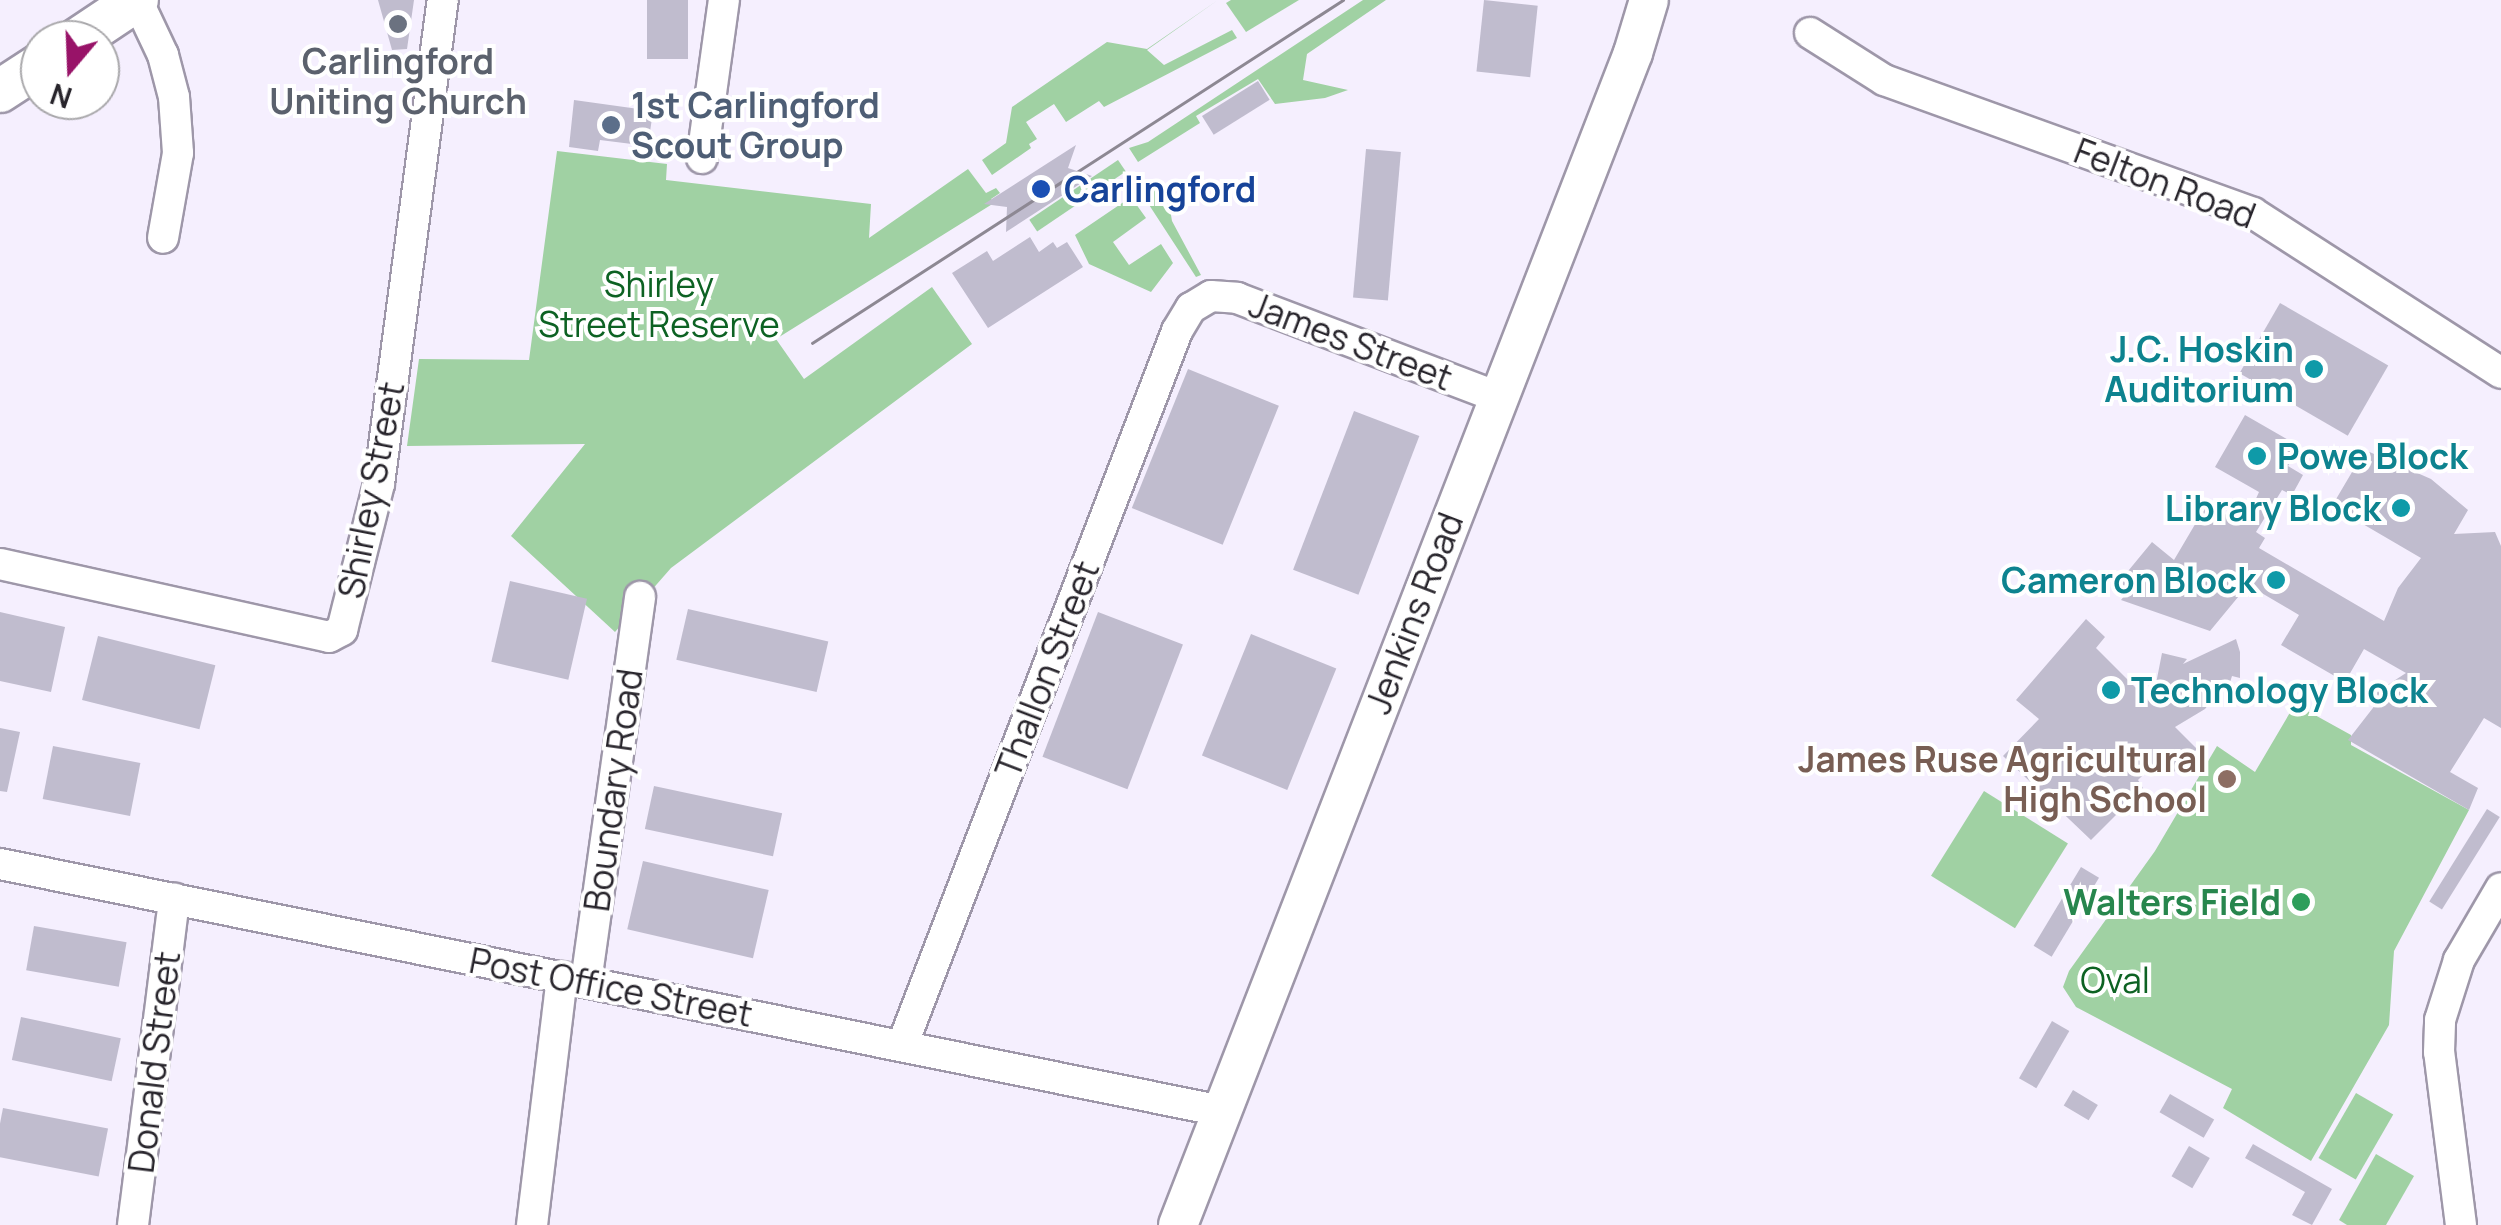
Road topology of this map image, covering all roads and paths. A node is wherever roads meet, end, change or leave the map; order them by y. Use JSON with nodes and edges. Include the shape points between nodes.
{"nodes":[{"id":1,"x":137,"y":0,"type":"edge"},
{"id":2,"x":444,"y":0,"type":"edge"},
{"id":3,"x":724,"y":0,"type":"edge"},
{"id":4,"x":1649,"y":0,"type":"edge"},
{"id":5,"x":107,"y":20,"type":"edge"},
{"id":6,"x":1810,"y":33,"type":"dead end"},
{"id":7,"x":702,"y":158,"type":"dead end"},
{"id":8,"x":163,"y":238,"type":"dead end"},
{"id":9,"x":1202,"y":298,"type":"joint"},
{"id":10,"x":2501,"y":373,"type":"edge"},
{"id":11,"x":1498,"y":397,"type":"junction"},
{"id":12,"x":0,"y":564,"type":"edge"},
{"id":13,"x":640,"y":597,"type":"dead end"},
{"id":14,"x":0,"y":864,"type":"edge"},
{"id":15,"x":2501,"y":888,"type":"edge"},
{"id":16,"x":174,"y":899,"type":"junction"},
{"id":17,"x":574,"y":980,"type":"junction"},
{"id":18,"x":902,"y":1046,"type":"junction"},
{"id":19,"x":1222,"y":1111,"type":"junction"},
{"id":20,"x":133,"y":1225,"type":"edge"},
{"id":21,"x":532,"y":1225,"type":"edge"},
{"id":22,"x":1178,"y":1225,"type":"edge"},
{"id":23,"x":2461,"y":1225,"type":"edge"}],
"edges":[{"from":1,"to":5,"type":"highway"},
{"from":1,"to":8,"type":"street","via":[[174,96],[178,154]]},
{"from":2,"to":12,"type":"street","name":"Shirley Street","via":[[378,484],[342,630],[328,637]]},
{"from":3,"to":7,"type":"street"},
{"from":4,"to":11,"type":"main road","name":"Jenkins Road"},
{"from":6,"to":10,"type":"street","name":"Felton Road","via":[[1884,80],[2253,213]]},
{"from":9,"to":11,"type":"street","name":"James Street","via":[[1248,302]]},
{"from":9,"to":18,"type":"street","name":"Thallon Street","via":[[1177,331]]},
{"from":11,"to":19,"type":"main road","name":"Jenkins Road"},
{"from":13,"to":17,"type":"street","name":"Boundary Road"},
{"from":14,"to":16,"type":"street","name":"Post Office Street"},
{"from":15,"to":23,"type":"street","via":[[2458,960],[2440,1020]]},
{"from":16,"to":17,"type":"street","name":"Post Office Street"},
{"from":16,"to":20,"type":"street","name":"Donald Street"},
{"from":17,"to":18,"type":"street","name":"Post Office Street"},
{"from":17,"to":21,"type":"street","name":"Boundary Road"},
{"from":18,"to":19,"type":"street","name":"Post Office Street"},
{"from":19,"to":22,"type":"main road","name":"Jenkins Road"}]}
